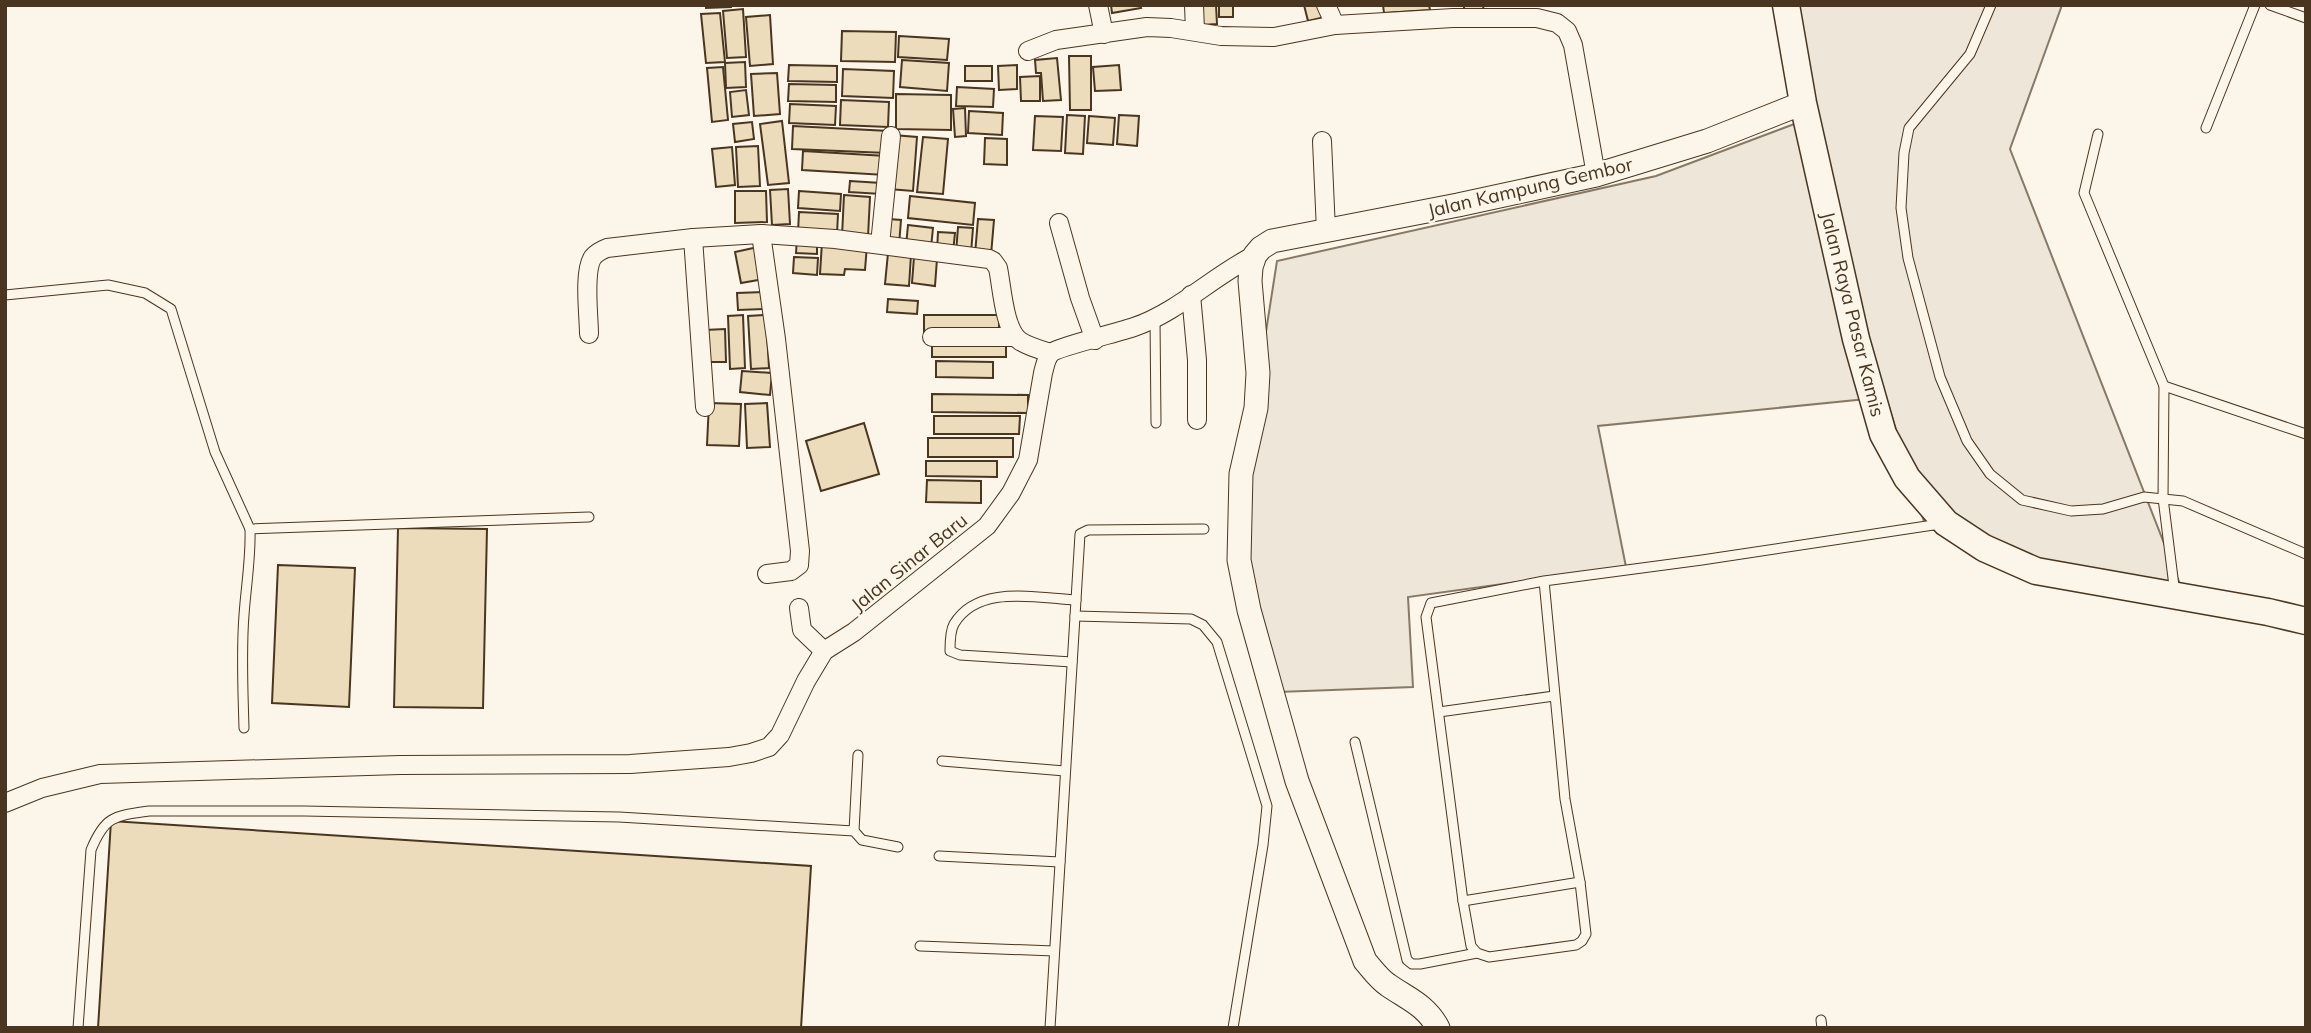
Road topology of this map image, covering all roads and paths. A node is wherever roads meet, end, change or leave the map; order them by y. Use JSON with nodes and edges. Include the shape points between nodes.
{"nodes":[{"id":1,"x":1098,"y":5,"type":"edge"},
{"id":2,"x":1194,"y":5,"type":"edge"},
{"id":3,"x":1326,"y":5,"type":"edge"},
{"id":4,"x":1786,"y":5,"type":"edge"},
{"id":5,"x":1991,"y":5,"type":"edge"},
{"id":6,"x":2255,"y":5,"type":"edge"},
{"id":7,"x":2270,"y":5,"type":"edge"},
{"id":8,"x":1453,"y":12,"type":"edge"},
{"id":9,"x":2306,"y":18,"type":"edge"},
{"id":10,"x":1335,"y":25,"type":"junction"},
{"id":11,"x":1195,"y":31,"type":"junction"},
{"id":12,"x":1104,"y":34,"type":"junction"},
{"id":13,"x":1028,"y":51,"type":"dead end"},
{"id":14,"x":1803,"y":103,"type":"junction"},
{"id":15,"x":2206,"y":128,"type":"dead end"},
{"id":16,"x":2098,"y":134,"type":"dead end"},
{"id":17,"x":891,"y":136,"type":"dead end"},
{"id":18,"x":1322,"y":141,"type":"dead end"},
{"id":19,"x":1596,"y":175,"type":"junction"},
{"id":20,"x":1059,"y":223,"type":"dead end"},
{"id":21,"x":1326,"y":231,"type":"junction"},
{"id":22,"x":761,"y":234,"type":"junction"},
{"id":23,"x":693,"y":238,"type":"junction"},
{"id":24,"x":880,"y":244,"type":"junction"},
{"id":25,"x":1255,"y":255,"type":"junction"},
{"id":26,"x":5,"y":295,"type":"edge"},
{"id":27,"x":1191,"y":295,"type":"junction"},
{"id":28,"x":1155,"y":320,"type":"junction"},
{"id":29,"x":589,"y":334,"type":"dead end"},
{"id":30,"x":932,"y":337,"type":"dead end"},
{"id":31,"x":1015,"y":337,"type":"junction"},
{"id":32,"x":1095,"y":340,"type":"junction"},
{"id":33,"x":1051,"y":354,"type":"junction"},
{"id":34,"x":2164,"y":386,"type":"junction"},
{"id":35,"x":705,"y":407,"type":"dead end"},
{"id":36,"x":1197,"y":420,"type":"dead end"},
{"id":37,"x":1156,"y":423,"type":"dead end"},
{"id":38,"x":2306,"y":434,"type":"edge"},
{"id":39,"x":2163,"y":498,"type":"junction"},
{"id":40,"x":589,"y":517,"type":"dead end"},
{"id":41,"x":1946,"y":523,"type":"junction"},
{"id":42,"x":250,"y":529,"type":"junction"},
{"id":43,"x":1204,"y":529,"type":"dead end"},
{"id":44,"x":2306,"y":554,"type":"edge"},
{"id":45,"x":767,"y":574,"type":"dead end"},
{"id":46,"x":1544,"y":581,"type":"junction"},
{"id":47,"x":2175,"y":596,"type":"junction"},
{"id":48,"x":1076,"y":600,"type":"junction"},
{"id":49,"x":799,"y":608,"type":"dead end"},
{"id":50,"x":1075,"y":616,"type":"junction"},
{"id":51,"x":2306,"y":621,"type":"edge"},
{"id":52,"x":824,"y":651,"type":"junction"},
{"id":53,"x":1072,"y":662,"type":"junction"},
{"id":54,"x":1554,"y":696,"type":"junction"},
{"id":55,"x":1439,"y":712,"type":"junction"},
{"id":56,"x":244,"y":728,"type":"dead end"},
{"id":57,"x":1355,"y":741,"type":"dead end"},
{"id":58,"x":858,"y":755,"type":"dead end"},
{"id":59,"x":942,"y":761,"type":"dead end"},
{"id":60,"x":1065,"y":771,"type":"junction"},
{"id":61,"x":5,"y":803,"type":"edge"},
{"id":62,"x":854,"y":831,"type":"junction"},
{"id":63,"x":898,"y":847,"type":"dead end"},
{"id":64,"x":939,"y":856,"type":"dead end"},
{"id":65,"x":1059,"y":862,"type":"junction"},
{"id":66,"x":1580,"y":882,"type":"junction"},
{"id":67,"x":1463,"y":901,"type":"junction"},
{"id":68,"x":920,"y":946,"type":"dead end"},
{"id":69,"x":1054,"y":951,"type":"junction"},
{"id":70,"x":1477,"y":953,"type":"junction"},
{"id":71,"x":78,"y":1028,"type":"edge"},
{"id":72,"x":1050,"y":1028,"type":"edge"},
{"id":73,"x":1233,"y":1028,"type":"edge"},
{"id":74,"x":1438,"y":1028,"type":"edge"}],
"edges":[{"from":1,"to":12,"type":"street"},
{"from":2,"to":11,"type":"street"},
{"from":3,"to":10,"type":"street"},
{"from":4,"to":14,"type":"main road","name":"Jalan Raya Pasar Kamis"},
{"from":5,"to":39,"type":"lane","via":[[1970,54],[1909,128],[1904,153],[1901,208],[1908,258],[1940,377],[1967,441],[1990,474],[2022,500],[2071,511],[2103,509],[2144,497]]},
{"from":6,"to":15,"type":"lane"},
{"from":7,"to":9,"type":"lane"},
{"from":8,"to":10,"type":"street"},
{"from":8,"to":19,"type":"street","via":[[1536,18],[1557,23],[1567,31]]},
{"from":10,"to":11,"type":"street","via":[[1274,37]]},
{"from":11,"to":12,"type":"street","via":[[1147,27]]},
{"from":12,"to":13,"type":"street","via":[[1056,40]]},
{"from":14,"to":19,"type":"street","name":"Jalan Kampung Gembor","via":[[1707,141]]},
{"from":14,"to":41,"type":"main road","name":"Jalan Raya Pasar Kamis","via":[[1856,339],[1883,434],[1907,478]]},
{"from":16,"to":34,"type":"lane","via":[[2084,193]]},
{"from":17,"to":24,"type":"street"},
{"from":18,"to":21,"type":"street"},
{"from":19,"to":21,"type":"street","name":"Jalan Kampung Gembor"},
{"from":20,"to":32,"type":"street"},
{"from":21,"to":25,"type":"street","name":"Jalan Kampung Gembor","via":[[1272,241]]},
{"from":22,"to":23,"type":"street"},
{"from":22,"to":24,"type":"street"},
{"from":22,"to":45,"type":"street","via":[[800,551],[799,565],[791,571]]},
{"from":23,"to":29,"type":"street","via":[[607,248],[595,254],[589,267]]},
{"from":23,"to":35,"type":"street"},
{"from":24,"to":31,"type":"street","via":[[993,261]]},
{"from":25,"to":27,"type":"street"},
{"from":25,"to":74,"type":"street","via":[[1250,281],[1258,373],[1256,408],[1241,474],[1238,518],[1239,560],[1249,610],[1297,781],[1365,961],[1387,984],[1419,1004]]},
{"from":26,"to":42,"type":"lane","via":[[108,285],[145,293],[171,309],[215,452]]},
{"from":27,"to":28,"type":"street"},
{"from":27,"to":36,"type":"street"},
{"from":28,"to":32,"type":"street"},
{"from":28,"to":37,"type":"lane"},
{"from":30,"to":31,"type":"street"},
{"from":31,"to":33,"type":"street"},
{"from":32,"to":33,"type":"street"},
{"from":33,"to":52,"type":"street","name":"Jalan Sinar Baru","via":[[1043,373],[1028,460],[1011,494],[987,526]]},
{"from":34,"to":38,"type":"lane"},
{"from":34,"to":39,"type":"lane"},
{"from":39,"to":44,"type":"lane","via":[[2183,501]]},
{"from":39,"to":47,"type":"lane"},
{"from":40,"to":42,"type":"lane"},
{"from":41,"to":46,"type":"lane"},
{"from":41,"to":47,"type":"main road","name":"Jalan Raya Pasar Kamis","via":[[1984,548],[2036,571]]},
{"from":42,"to":56,"type":"lane","via":[[243,639]]},
{"from":43,"to":48,"type":"lane","via":[[1088,530],[1080,534]]},
{"from":46,"to":54,"type":"lane"},
{"from":46,"to":55,"type":"lane","via":[[1431,603],[1426,617]]},
{"from":47,"to":51,"type":"main road","name":"Jalan Raya Pasar Kamis"},
{"from":48,"to":50,"type":"lane"},
{"from":48,"to":53,"type":"lane","via":[[991,597],[968,608],[952,626],[950,651]]},
{"from":49,"to":52,"type":"street","via":[[802,630]]},
{"from":50,"to":53,"type":"lane"},
{"from":50,"to":73,"type":"lane","via":[[1191,619],[1217,642],[1267,806]]},
{"from":52,"to":61,"type":"street","name":"Jalan Sinar Baru","via":[[780,735],[769,747],[751,754],[630,764],[100,774],[42,788]]},
{"from":53,"to":60,"type":"lane"},
{"from":54,"to":55,"type":"lane"},
{"from":54,"to":66,"type":"lane"},
{"from":55,"to":67,"type":"lane"},
{"from":57,"to":70,"type":"lane","via":[[1407,960],[1420,964]]},
{"from":58,"to":62,"type":"lane"},
{"from":59,"to":60,"type":"lane"},
{"from":60,"to":65,"type":"lane"},
{"from":62,"to":63,"type":"lane","via":[[862,840]]},
{"from":62,"to":71,"type":"lane","via":[[605,817],[304,811],[128,814],[108,821],[91,850]]},
{"from":64,"to":65,"type":"lane"},
{"from":65,"to":69,"type":"lane"},
{"from":66,"to":67,"type":"lane"},
{"from":66,"to":70,"type":"lane","via":[[1586,929],[1582,941],[1489,957]]},
{"from":67,"to":70,"type":"lane","via":[[1471,946]]},
{"from":68,"to":69,"type":"lane"},
{"from":69,"to":72,"type":"lane"}]}
